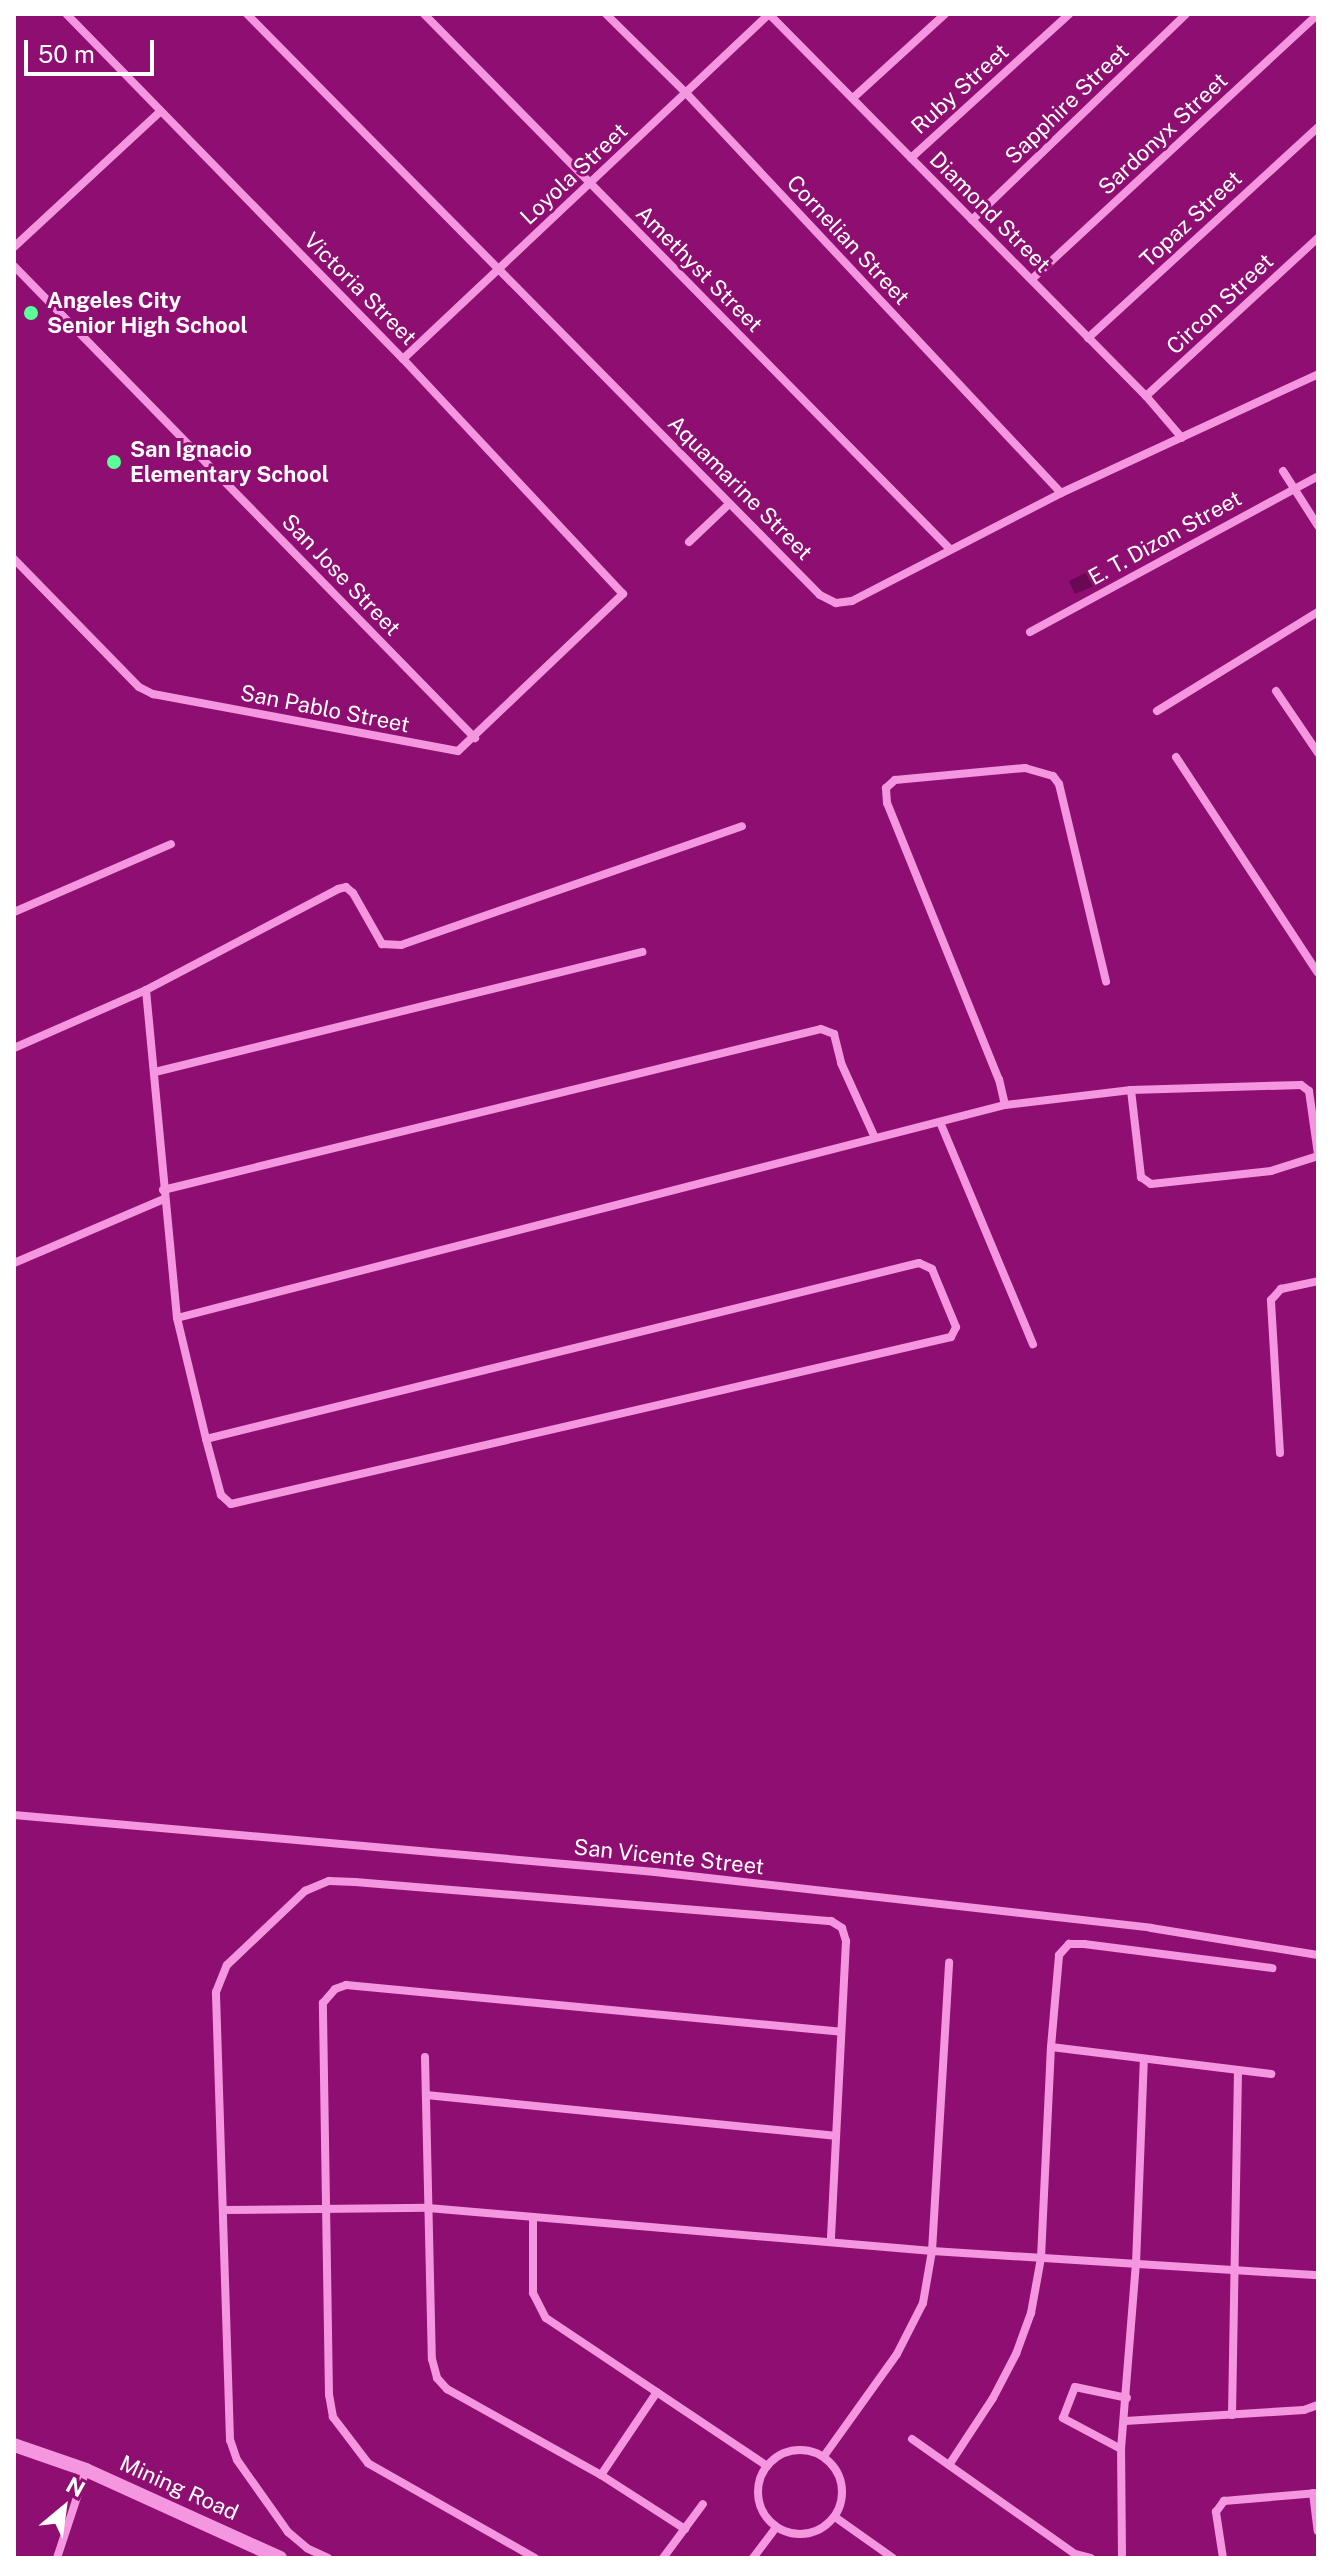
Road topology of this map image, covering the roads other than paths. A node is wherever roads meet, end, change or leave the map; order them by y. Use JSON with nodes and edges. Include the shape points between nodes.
{"nodes":[{"id":1,"x":66,"y":14,"type":"edge"},
{"id":2,"x":247,"y":14,"type":"edge"},
{"id":3,"x":424,"y":14,"type":"edge"},
{"id":4,"x":606,"y":14,"type":"edge"},
{"id":5,"x":769,"y":14,"type":"edge"},
{"id":6,"x":945,"y":14,"type":"edge"},
{"id":7,"x":1069,"y":14,"type":"edge"},
{"id":8,"x":1186,"y":14,"type":"edge"},
{"id":9,"x":1318,"y":14,"type":"edge"},
{"id":10,"x":687,"y":94,"type":"junction"},
{"id":11,"x":853,"y":98,"type":"junction"},
{"id":12,"x":160,"y":112,"type":"junction"},
{"id":13,"x":1318,"y":127,"type":"edge"},
{"id":14,"x":911,"y":158,"type":"junction"},
{"id":15,"x":589,"y":184,"type":"junction"},
{"id":16,"x":972,"y":220,"type":"junction"},
{"id":17,"x":1318,"y":238,"type":"edge"},
{"id":18,"x":14,"y":247,"type":"edge"},
{"id":19,"x":14,"y":266,"type":"edge"},
{"id":20,"x":500,"y":270,"type":"junction"},
{"id":21,"x":1032,"y":279,"type":"junction"},
{"id":22,"x":1088,"y":338,"type":"junction"},
{"id":23,"x":403,"y":359,"type":"junction"},
{"id":24,"x":1318,"y":374,"type":"edge"},
{"id":25,"x":1146,"y":396,"type":"junction"},
{"id":26,"x":1182,"y":438,"type":"junction"},
{"id":27,"x":1283,"y":471,"type":"dead end"},
{"id":28,"x":1318,"y":476,"type":"edge"},
{"id":29,"x":1295,"y":488,"type":"junction"},
{"id":30,"x":1061,"y":493,"type":"junction"},
{"id":31,"x":729,"y":504,"type":"junction"},
{"id":32,"x":1318,"y":526,"type":"edge"},
{"id":33,"x":689,"y":542,"type":"dead end"},
{"id":34,"x":949,"y":548,"type":"junction"},
{"id":35,"x":14,"y":559,"type":"edge"},
{"id":36,"x":623,"y":594,"type":"joint"},
{"id":37,"x":1318,"y":612,"type":"edge"},
{"id":38,"x":1030,"y":632,"type":"dead end"},
{"id":39,"x":1276,"y":691,"type":"dead end"},
{"id":40,"x":1157,"y":711,"type":"dead end"},
{"id":41,"x":475,"y":738,"type":"junction"},
{"id":42,"x":1318,"y":753,"type":"edge"},
{"id":43,"x":1176,"y":757,"type":"dead end"},
{"id":44,"x":742,"y":826,"type":"dead end"},
{"id":45,"x":171,"y":844,"type":"dead end"},
{"id":46,"x":14,"y":912,"type":"edge"},
{"id":47,"x":642,"y":952,"type":"dead end"},
{"id":48,"x":1318,"y":973,"type":"edge"},
{"id":49,"x":1106,"y":981,"type":"dead end"},
{"id":50,"x":146,"y":990,"type":"junction"},
{"id":51,"x":14,"y":1048,"type":"edge"},
{"id":52,"x":155,"y":1072,"type":"junction"},
{"id":53,"x":1131,"y":1090,"type":"junction"},
{"id":54,"x":1005,"y":1105,"type":"junction"},
{"id":55,"x":940,"y":1122,"type":"junction"},
{"id":56,"x":875,"y":1138,"type":"junction"},
{"id":57,"x":1318,"y":1155,"type":"edge"},
{"id":58,"x":164,"y":1195,"type":"junction"},
{"id":59,"x":14,"y":1263,"type":"edge"},
{"id":60,"x":1318,"y":1281,"type":"edge"},
{"id":61,"x":177,"y":1318,"type":"junction"},
{"id":62,"x":1033,"y":1344,"type":"dead end"},
{"id":63,"x":206,"y":1439,"type":"junction"},
{"id":64,"x":1280,"y":1453,"type":"dead end"},
{"id":65,"x":14,"y":1815,"type":"edge"},
{"id":66,"x":1318,"y":1955,"type":"edge"},
{"id":67,"x":949,"y":1963,"type":"dead end"},
{"id":68,"x":1272,"y":1968,"type":"dead end"},
{"id":69,"x":839,"y":2032,"type":"junction"},
{"id":70,"x":1051,"y":2047,"type":"junction"},
{"id":71,"x":425,"y":2057,"type":"dead end"},
{"id":72,"x":1144,"y":2059,"type":"junction"},
{"id":73,"x":1238,"y":2070,"type":"junction"},
{"id":74,"x":1271,"y":2074,"type":"dead end"},
{"id":75,"x":426,"y":2095,"type":"junction"},
{"id":76,"x":835,"y":2136,"type":"junction"},
{"id":77,"x":325,"y":2208,"type":"junction"},
{"id":78,"x":428,"y":2208,"type":"junction"},
{"id":79,"x":223,"y":2210,"type":"junction"},
{"id":80,"x":533,"y":2218,"type":"junction"},
{"id":81,"x":831,"y":2241,"type":"junction"},
{"id":82,"x":932,"y":2251,"type":"junction"},
{"id":83,"x":1041,"y":2258,"type":"junction"},
{"id":84,"x":1136,"y":2264,"type":"junction"},
{"id":85,"x":1234,"y":2270,"type":"junction"},
{"id":86,"x":1318,"y":2275,"type":"edge"},
{"id":87,"x":657,"y":2392,"type":"junction"},
{"id":88,"x":1127,"y":2398,"type":"junction"},
{"id":89,"x":1318,"y":2405,"type":"edge"},
{"id":90,"x":1232,"y":2415,"type":"junction"},
{"id":91,"x":1125,"y":2421,"type":"junction"},
{"id":92,"x":912,"y":2439,"type":"dead end"},
{"id":93,"x":14,"y":2445,"type":"edge"},
{"id":94,"x":1121,"y":2449,"type":"junction"},
{"id":95,"x":824,"y":2456,"type":"junction"},
{"id":96,"x":766,"y":2465,"type":"junction"},
{"id":97,"x":949,"y":2465,"type":"junction"},
{"id":98,"x":86,"y":2470,"type":"junction"},
{"id":99,"x":601,"y":2475,"type":"junction"},
{"id":100,"x":1315,"y":2493,"type":"edge"},
{"id":101,"x":703,"y":2504,"type":"dead end"},
{"id":102,"x":835,"y":2517,"type":"junction"},
{"id":103,"x":776,"y":2527,"type":"junction"},
{"id":104,"x":685,"y":2529,"type":"junction"},
{"id":105,"x":1318,"y":2531,"type":"edge"},
{"id":106,"x":57,"y":2558,"type":"edge"},
{"id":107,"x":280,"y":2558,"type":"edge"},
{"id":108,"x":328,"y":2558,"type":"edge"},
{"id":109,"x":535,"y":2558,"type":"edge"},
{"id":110,"x":663,"y":2558,"type":"edge"},
{"id":111,"x":753,"y":2558,"type":"edge"},
{"id":112,"x":893,"y":2558,"type":"edge"},
{"id":113,"x":1091,"y":2558,"type":"edge"},
{"id":114,"x":1122,"y":2558,"type":"edge"},
{"id":115,"x":1223,"y":2558,"type":"edge"}],
"edges":[{"from":1,"to":12,"type":"street","name":"Victoria Street"},
{"from":2,"to":20,"type":"street","name":"Aquamarine Street"},
{"from":3,"to":15,"type":"street","name":"Amethyst Street"},
{"from":4,"to":10,"type":"street","name":"Cornelian Street"},
{"from":5,"to":10,"type":"street","name":"Loyola Street"},
{"from":5,"to":11,"type":"street","name":"Diamond Street"},
{"from":6,"to":11,"type":"street"},
{"from":7,"to":14,"type":"street","name":"Ruby Street"},
{"from":8,"to":16,"type":"street","name":"Sapphire Street"},
{"from":9,"to":21,"type":"street","name":"Sardonyx Street"},
{"from":10,"to":15,"type":"street","name":"Loyola Street"},
{"from":10,"to":30,"type":"street","name":"Cornelian Street"},
{"from":11,"to":14,"type":"street","name":"Diamond Street"},
{"from":12,"to":18,"type":"street"},
{"from":12,"to":23,"type":"street","name":"Victoria Street"},
{"from":13,"to":22,"type":"street","name":"Topaz Street"},
{"from":14,"to":16,"type":"street","name":"Diamond Street"},
{"from":15,"to":20,"type":"street","name":"Loyola Street"},
{"from":15,"to":34,"type":"street","name":"Amethyst Street"},
{"from":16,"to":21,"type":"street","name":"Diamond Street"},
{"from":17,"to":25,"type":"street","name":"Circon Street"},
{"from":19,"to":41,"type":"street","name":"San Jose Street"},
{"from":20,"to":23,"type":"street","name":"Loyola Street"},
{"from":20,"to":31,"type":"street","name":"Aquamarine Street"},
{"from":21,"to":22,"type":"street","name":"Diamond Street"},
{"from":22,"to":25,"type":"street","name":"Diamond Street"},
{"from":23,"to":36,"type":"street","name":"Victoria Street"},
{"from":24,"to":26,"type":"street","name":"Aquamarine Street"},
{"from":25,"to":26,"type":"street","name":"Diamond Street"},
{"from":26,"to":30,"type":"street","name":"Aquamarine Street"},
{"from":27,"to":29,"type":"street"},
{"from":28,"to":29,"type":"street","name":"E. T. Dizon Street"},
{"from":29,"to":32,"type":"street"},
{"from":29,"to":38,"type":"street","name":"E. T. Dizon Street"},
{"from":30,"to":34,"type":"street","name":"Aquamarine Street"},
{"from":31,"to":33,"type":"street"},
{"from":31,"to":34,"type":"street","name":"Aquamarine Street","via":[[820,595],[836,603],[852,601]]},
{"from":35,"to":41,"type":"street","name":"San Pablo Street","via":[[139,687],[153,694],[440,749],[458,751]]},
{"from":36,"to":41,"type":"street","name":"San Pablo Street"},
{"from":37,"to":40,"type":"street"},
{"from":39,"to":42,"type":"street"},
{"from":43,"to":48,"type":"street"},
{"from":44,"to":50,"type":"street","via":[[401,945],[382,944],[353,893],[338,889]]},
{"from":45,"to":46,"type":"street"},
{"from":47,"to":52,"type":"street"},
{"from":49,"to":54,"type":"street","via":[[1053,776],[1025,768],[890,783],[885,794],[898,835]]},
{"from":50,"to":51,"type":"street"},
{"from":50,"to":52,"type":"street"},
{"from":52,"to":58,"type":"street"},
{"from":53,"to":54,"type":"street"},
{"from":53,"to":57,"type":"street","via":[[1301,1085],[1309,1091]]},
{"from":53,"to":57,"type":"street","via":[[1145,1182],[1271,1171]]},
{"from":54,"to":55,"type":"street"},
{"from":55,"to":56,"type":"street"},
{"from":55,"to":62,"type":"street"},
{"from":56,"to":58,"type":"street","via":[[841,1063],[834,1034],[821,1029]]},
{"from":56,"to":61,"type":"street"},
{"from":58,"to":59,"type":"street"},
{"from":58,"to":61,"type":"street"},
{"from":60,"to":64,"type":"street","via":[[1281,1289],[1271,1300]]},
{"from":61,"to":63,"type":"street"},
{"from":63,"to":63,"type":"street","via":[[221,1495],[240,1504],[951,1337],[956,1327],[932,1269],[919,1263]]},
{"from":65,"to":66,"type":"street","name":"San Vicente Street","via":[[655,1872],[1151,1928]]},
{"from":67,"to":82,"type":"street"},
{"from":68,"to":70,"type":"street","via":[[1069,1944],[1059,1955]]},
{"from":69,"to":76,"type":"street"},
{"from":69,"to":77,"type":"street","via":[[346,1985],[335,1989],[321,2013]]},
{"from":69,"to":79,"type":"street","via":[[846,1941],[842,1928],[831,1921],[329,1881],[305,1891],[227,1965],[220,1979],[216,1992]]},
{"from":70,"to":72,"type":"street"},
{"from":70,"to":83,"type":"street"},
{"from":71,"to":75,"type":"street"},
{"from":72,"to":73,"type":"street"},
{"from":72,"to":84,"type":"street"},
{"from":73,"to":74,"type":"street"},
{"from":73,"to":85,"type":"street"},
{"from":75,"to":76,"type":"street"},
{"from":75,"to":78,"type":"street"},
{"from":76,"to":81,"type":"street"},
{"from":77,"to":78,"type":"street"},
{"from":77,"to":79,"type":"street"},
{"from":77,"to":109,"type":"street","via":[[333,2417],[368,2463]]},
{"from":78,"to":80,"type":"street"},
{"from":78,"to":99,"type":"street","via":[[437,2378],[447,2389]]},
{"from":79,"to":108,"type":"street","via":[[230,2440],[237,2460],[288,2532]]},
{"from":80,"to":81,"type":"street"},
{"from":80,"to":87,"type":"street","via":[[533,2293],[546,2318]]},
{"from":81,"to":82,"type":"street"},
{"from":82,"to":83,"type":"street"},
{"from":82,"to":95,"type":"street","via":[[923,2303],[897,2354]]},
{"from":83,"to":84,"type":"street"},
{"from":83,"to":97,"type":"street","via":[[1031,2313],[1016,2354]]},
{"from":84,"to":85,"type":"street"},
{"from":84,"to":88,"type":"street"},
{"from":85,"to":86,"type":"street"},
{"from":85,"to":90,"type":"street"},
{"from":87,"to":96,"type":"street"},
{"from":87,"to":99,"type":"street"},
{"from":88,"to":91,"type":"street"},
{"from":88,"to":94,"type":"street","via":[[1075,2387],[1063,2418]]},
{"from":89,"to":90,"type":"street"},
{"from":90,"to":91,"type":"street"},
{"from":91,"to":94,"type":"street"},
{"from":92,"to":97,"type":"street"},
{"from":93,"to":98,"type":"street","name":"Mining Road"},
{"from":94,"to":114,"type":"street"},
{"from":95,"to":96,"type":"street","via":[[799,2449]]},
{"from":95,"to":102,"type":"street","via":[[834,2466],[843,2491]]},
{"from":96,"to":103,"type":"street","via":[[759,2505]]},
{"from":97,"to":113,"type":"street","via":[[1075,2554]]},
{"from":98,"to":106,"type":"street"},
{"from":98,"to":107,"type":"street","name":"Mining Road"},
{"from":99,"to":104,"type":"street"},
{"from":100,"to":105,"type":"street"},
{"from":100,"to":115,"type":"street","via":[[1224,2501],[1216,2512]]},
{"from":101,"to":104,"type":"street"},
{"from":102,"to":103,"type":"street","via":[[814,2532]]},
{"from":102,"to":112,"type":"street"},
{"from":103,"to":111,"type":"street"},
{"from":104,"to":110,"type":"street"}]}
